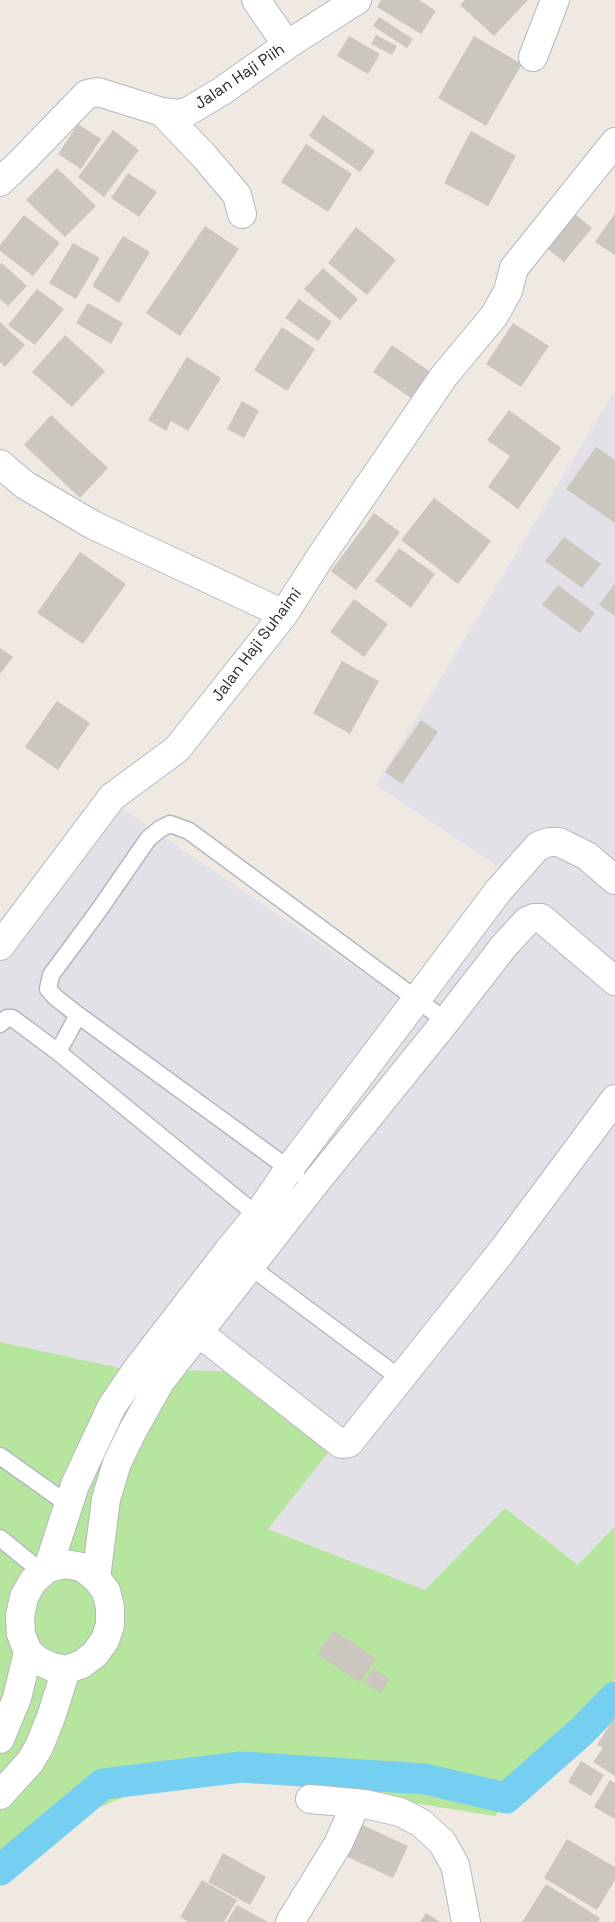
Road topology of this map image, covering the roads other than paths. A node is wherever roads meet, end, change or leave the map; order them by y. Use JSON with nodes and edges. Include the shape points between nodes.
{"nodes":[{"id":1,"x":256,"y":0,"type":"edge"},
{"id":2,"x":358,"y":0,"type":"edge"},
{"id":3,"x":555,"y":0,"type":"edge"},
{"id":4,"x":287,"y":45,"type":"junction"},
{"id":5,"x":533,"y":57,"type":"dead end"},
{"id":6,"x":162,"y":112,"type":"junction"},
{"id":7,"x":615,"y":142,"type":"edge"},
{"id":8,"x":0,"y":182,"type":"edge"},
{"id":9,"x":242,"y":214,"type":"dead end"},
{"id":10,"x":0,"y":464,"type":"edge"},
{"id":11,"x":284,"y":614,"type":"junction"},
{"id":12,"x":615,"y":880,"type":"edge"},
{"id":13,"x":499,"y":890,"type":"junction"},
{"id":14,"x":527,"y":921,"type":"junction"},
{"id":15,"x":0,"y":946,"type":"edge"},
{"id":16,"x":615,"y":981,"type":"edge"},
{"id":17,"x":417,"y":999,"type":"junction"},
{"id":18,"x":78,"y":1015,"type":"junction"},
{"id":19,"x":446,"y":1021,"type":"junction"},
{"id":20,"x":0,"y":1024,"type":"edge"},
{"id":21,"x":58,"y":1052,"type":"junction"},
{"id":22,"x":359,"y":1076,"type":"junction"},
{"id":23,"x":386,"y":1096,"type":"junction"},
{"id":24,"x":615,"y":1099,"type":"edge"},
{"id":25,"x":289,"y":1169,"type":"junction"},
{"id":26,"x":312,"y":1187,"type":"junction"},
{"id":27,"x":267,"y":1224,"type":"junction"},
{"id":28,"x":229,"y":1250,"type":"junction"},
{"id":29,"x":251,"y":1267,"type":"junction"},
{"id":30,"x":189,"y":1325,"type":"junction"},
{"id":31,"x":138,"y":1368,"type":"junction"},
{"id":32,"x":401,"y":1379,"type":"junction"},
{"id":33,"x":160,"y":1382,"type":"junction"},
{"id":34,"x":0,"y":1456,"type":"edge"},
{"id":35,"x":68,"y":1505,"type":"junction"},
{"id":36,"x":0,"y":1538,"type":"edge"},
{"id":37,"x":45,"y":1570,"type":"junction"},
{"id":38,"x":96,"y":1578,"type":"junction"},
{"id":39,"x":28,"y":1652,"type":"junction"},
{"id":40,"x":66,"y":1670,"type":"junction"},
{"id":41,"x":0,"y":1738,"type":"edge"},
{"id":42,"x":0,"y":1795,"type":"edge"},
{"id":43,"x":310,"y":1799,"type":"dead end"},
{"id":44,"x":356,"y":1804,"type":"junction"},
{"id":45,"x":290,"y":1922,"type":"edge"},
{"id":46,"x":466,"y":1922,"type":"edge"}],
"edges":[{"from":1,"to":4,"type":"street"},
{"from":2,"to":4,"type":"street","name":"Jalan Haji Piih"},
{"from":3,"to":5,"type":"street"},
{"from":4,"to":6,"type":"street","name":"Jalan Haji Piih","via":[[202,105],[178,114]]},
{"from":6,"to":8,"type":"street","name":"Jalan Haji Piih","via":[[98,92],[87,94]]},
{"from":6,"to":9,"type":"street","via":[[238,195]]},
{"from":7,"to":11,"type":"street","name":"Jalan Haji Suhaimi","via":[[514,268],[508,290],[494,316],[444,376]]},
{"from":10,"to":11,"type":"street","via":[[25,485],[94,525]]},
{"from":11,"to":15,"type":"street","name":"Jalan Haji Suhaimi","via":[[177,749],[112,797]]},
{"from":12,"to":13,"type":"street","via":[[587,856],[559,842],[548,842],[538,846]]},
{"from":13,"to":14,"type":"street"},
{"from":13,"to":17,"type":"street"},
{"from":14,"to":16,"type":"street","via":[[541,918]]},
{"from":14,"to":19,"type":"street"},
{"from":17,"to":18,"type":"lane","via":[[189,831],[170,824],[148,839],[51,975],[48,989]]},
{"from":17,"to":19,"type":"lane"},
{"from":17,"to":22,"type":"street"},
{"from":18,"to":21,"type":"lane"},
{"from":18,"to":25,"type":"lane"},
{"from":19,"to":23,"type":"street"},
{"from":20,"to":21,"type":"lane","via":[[12,1018]]},
{"from":21,"to":27,"type":"lane"},
{"from":22,"to":23,"type":"street"},
{"from":22,"to":25,"type":"street"},
{"from":23,"to":26,"type":"street"},
{"from":24,"to":32,"type":"street","via":[[502,1251]]},
{"from":25,"to":26,"type":"lane"},
{"from":25,"to":27,"type":"street"},
{"from":26,"to":27,"type":"street"},
{"from":27,"to":28,"type":"street"},
{"from":27,"to":29,"type":"street"},
{"from":28,"to":29,"type":"lane"},
{"from":28,"to":30,"type":"street"},
{"from":29,"to":30,"type":"street"},
{"from":29,"to":32,"type":"lane"},
{"from":30,"to":31,"type":"street"},
{"from":30,"to":32,"type":"street","via":[[341,1444],[349,1443]]},
{"from":30,"to":33,"type":"street"},
{"from":31,"to":33,"type":"street"},
{"from":31,"to":35,"type":"street","via":[[112,1406]]},
{"from":33,"to":38,"type":"street","via":[[117,1463],[106,1500]]},
{"from":34,"to":35,"type":"lane"},
{"from":35,"to":37,"type":"street"},
{"from":36,"to":37,"type":"lane"},
{"from":37,"to":38,"type":"street","via":[[65,1564],[82,1567]]},
{"from":37,"to":39,"type":"street","via":[[24,1597],[20,1616],[21,1634]]},
{"from":38,"to":40,"type":"street","via":[[106,1591],[110,1608],[105,1640],[96,1654]]},
{"from":39,"to":40,"type":"street","via":[[39,1661]]},
{"from":39,"to":41,"type":"street","via":[[17,1698]]},
{"from":40,"to":42,"type":"street","via":[[39,1747]]},
{"from":43,"to":44,"type":"street"},
{"from":44,"to":45,"type":"street","via":[[338,1844]]},
{"from":44,"to":46,"type":"street","via":[[400,1812],[422,1823],[442,1842],[455,1865]]}]}
